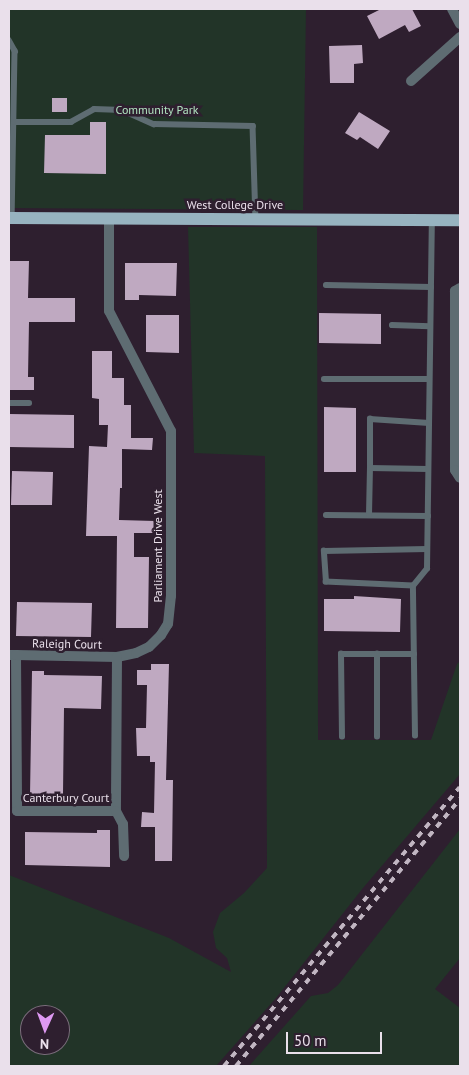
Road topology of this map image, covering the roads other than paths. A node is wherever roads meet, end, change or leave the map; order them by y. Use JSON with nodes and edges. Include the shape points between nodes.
{"nodes":[{"id":1,"x":452,"y":9,"type":"edge"},
{"id":2,"x":460,"y":24,"type":"edge"},
{"id":3,"x":460,"y":36,"type":"edge"},
{"id":4,"x":9,"y":40,"type":"edge"},
{"id":5,"x":411,"y":81,"type":"dead end"},
{"id":6,"x":14,"y":122,"type":"junction"},
{"id":7,"x":11,"y":218,"type":"edge"},
{"id":8,"x":109,"y":219,"type":"junction"},
{"id":9,"x":256,"y":219,"type":"junction"},
{"id":10,"x":432,"y":220,"type":"junction"},
{"id":11,"x":460,"y":220,"type":"edge"},
{"id":12,"x":326,"y":285,"type":"dead end"},
{"id":13,"x":431,"y":287,"type":"junction"},
{"id":14,"x":460,"y":288,"type":"edge"},
{"id":15,"x":392,"y":325,"type":"dead end"},
{"id":16,"x":430,"y":326,"type":"junction"},
{"id":17,"x":324,"y":379,"type":"dead end"},
{"id":18,"x":429,"y":379,"type":"junction"},
{"id":19,"x":9,"y":402,"type":"edge"},
{"id":20,"x":29,"y":403,"type":"dead end"},
{"id":21,"x":429,"y":423,"type":"junction"},
{"id":22,"x":370,"y":468,"type":"junction"},
{"id":23,"x":428,"y":469,"type":"junction"},
{"id":24,"x":460,"y":478,"type":"edge"},
{"id":25,"x":326,"y":515,"type":"dead end"},
{"id":26,"x":369,"y":515,"type":"junction"},
{"id":27,"x":428,"y":516,"type":"junction"},
{"id":28,"x":427,"y":549,"type":"junction"},
{"id":29,"x":413,"y":586,"type":"junction"},
{"id":30,"x":377,"y":654,"type":"junction"},
{"id":31,"x":414,"y":654,"type":"junction"},
{"id":32,"x":12,"y":655,"type":"edge"},
{"id":33,"x":117,"y":657,"type":"junction"},
{"id":34,"x":415,"y":736,"type":"dead end"},
{"id":35,"x":342,"y":737,"type":"dead end"},
{"id":36,"x":377,"y":737,"type":"dead end"},
{"id":37,"x":116,"y":811,"type":"junction"},
{"id":38,"x":124,"y":856,"type":"dead end"}],
"edges":[{"from":1,"to":2,"type":"street"},
{"from":3,"to":5,"type":"street"},
{"from":4,"to":6,"type":"lane","via":[[15,51]]},
{"from":6,"to":7,"type":"lane"},
{"from":6,"to":9,"type":"lane","via":[[71,122],[94,109],[122,110],[154,124],[253,126]]},
{"from":7,"to":8,"type":"main road","name":"West College Drive"},
{"from":8,"to":9,"type":"main road","name":"West College Drive"},
{"from":8,"to":33,"type":"street","name":"Parliament Drive West","via":[[109,311],[171,431],[172,596],[168,624],[149,647]]},
{"from":9,"to":10,"type":"main road","name":"West College Drive"},
{"from":10,"to":11,"type":"main road","name":"West College Drive"},
{"from":10,"to":13,"type":"lane"},
{"from":12,"to":13,"type":"lane"},
{"from":13,"to":16,"type":"lane"},
{"from":14,"to":24,"type":"street","via":[[455,291],[455,470]]},
{"from":15,"to":16,"type":"lane"},
{"from":16,"to":18,"type":"lane"},
{"from":17,"to":18,"type":"lane"},
{"from":18,"to":21,"type":"lane"},
{"from":19,"to":20,"type":"lane"},
{"from":21,"to":22,"type":"lane","via":[[370,419]]},
{"from":21,"to":23,"type":"lane"},
{"from":22,"to":23,"type":"lane"},
{"from":22,"to":26,"type":"lane"},
{"from":23,"to":27,"type":"lane"},
{"from":25,"to":26,"type":"lane"},
{"from":26,"to":27,"type":"lane"},
{"from":27,"to":28,"type":"lane"},
{"from":28,"to":29,"type":"lane","via":[[427,569]]},
{"from":28,"to":29,"type":"lane","via":[[324,551],[326,582]]},
{"from":29,"to":31,"type":"lane"},
{"from":30,"to":31,"type":"lane"},
{"from":30,"to":35,"type":"lane","via":[[341,654]]},
{"from":30,"to":36,"type":"lane"},
{"from":31,"to":34,"type":"lane"},
{"from":32,"to":33,"type":"street","name":"Raleigh Court"},
{"from":32,"to":37,"type":"street","name":"Canterbury Court","via":[[17,811]]},
{"from":33,"to":37,"type":"street"},
{"from":37,"to":38,"type":"street","via":[[123,824]]}]}
